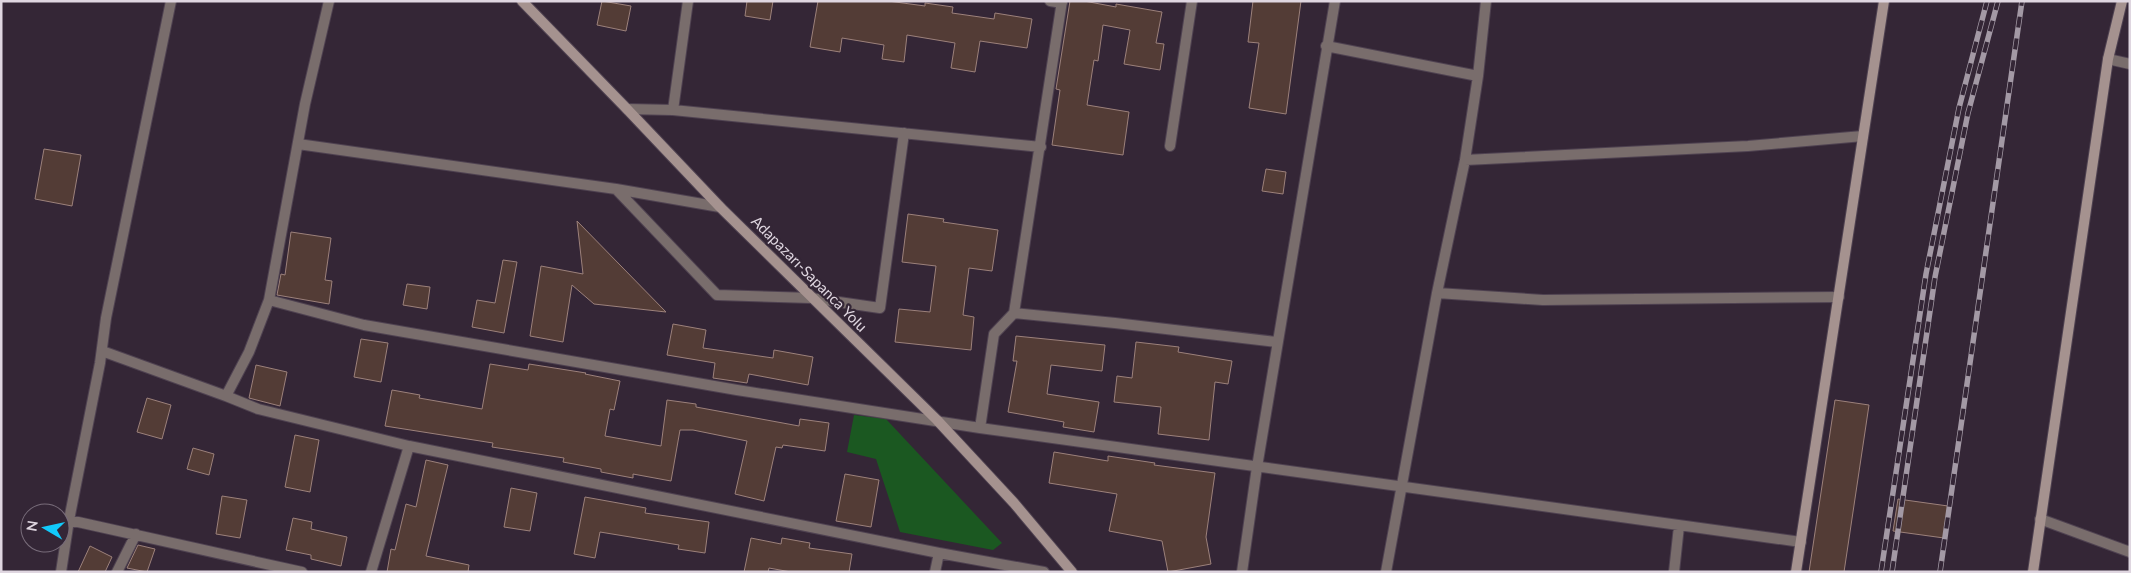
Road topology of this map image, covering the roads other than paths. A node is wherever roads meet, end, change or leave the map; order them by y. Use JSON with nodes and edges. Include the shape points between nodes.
{"nodes":[{"id":1,"x":171,"y":1,"type":"edge"},
{"id":2,"x":329,"y":1,"type":"edge"},
{"id":3,"x":522,"y":1,"type":"edge"},
{"id":4,"x":688,"y":1,"type":"edge"},
{"id":5,"x":1050,"y":1,"type":"edge"},
{"id":6,"x":1192,"y":1,"type":"edge"},
{"id":7,"x":1334,"y":1,"type":"edge"},
{"id":8,"x":1486,"y":1,"type":"edge"},
{"id":9,"x":1884,"y":1,"type":"edge"},
{"id":10,"x":2122,"y":1,"type":"edge"},
{"id":11,"x":1062,"y":2,"type":"edge"},
{"id":12,"x":1326,"y":46,"type":"junction"},
{"id":13,"x":2108,"y":59,"type":"junction"},
{"id":14,"x":2130,"y":64,"type":"edge"},
{"id":15,"x":1478,"y":76,"type":"junction"},
{"id":16,"x":627,"y":108,"type":"junction"},
{"id":17,"x":674,"y":110,"type":"junction"},
{"id":18,"x":904,"y":133,"type":"junction"},
{"id":19,"x":1863,"y":136,"type":"junction"},
{"id":20,"x":298,"y":144,"type":"junction"},
{"id":21,"x":1170,"y":146,"type":"dead end"},
{"id":22,"x":1041,"y":147,"type":"junction"},
{"id":23,"x":1465,"y":160,"type":"junction"},
{"id":24,"x":616,"y":189,"type":"junction"},
{"id":25,"x":720,"y":208,"type":"junction"},
{"id":26,"x":1437,"y":293,"type":"junction"},
{"id":27,"x":1838,"y":297,"type":"junction"},
{"id":28,"x":811,"y":298,"type":"junction"},
{"id":29,"x":269,"y":300,"type":"junction"},
{"id":30,"x":1014,"y":313,"type":"junction"},
{"id":31,"x":1277,"y":342,"type":"junction"},
{"id":32,"x":102,"y":350,"type":"junction"},
{"id":33,"x":226,"y":396,"type":"junction"},
{"id":34,"x":937,"y":420,"type":"junction"},
{"id":35,"x":980,"y":428,"type":"junction"},
{"id":36,"x":409,"y":446,"type":"junction"},
{"id":37,"x":1257,"y":467,"type":"junction"},
{"id":38,"x":1400,"y":488,"type":"junction"},
{"id":39,"x":2040,"y":519,"type":"junction"},
{"id":40,"x":70,"y":520,"type":"joint"},
{"id":41,"x":1680,"y":526,"type":"junction"},
{"id":42,"x":136,"y":534,"type":"junction"},
{"id":43,"x":1801,"y":542,"type":"junction"},
{"id":44,"x":2130,"y":552,"type":"edge"},
{"id":45,"x":64,"y":553,"type":"edge"},
{"id":46,"x":939,"y":553,"type":"junction"},
{"id":47,"x":61,"y":572,"type":"edge"},
{"id":48,"x":117,"y":572,"type":"edge"},
{"id":49,"x":302,"y":572,"type":"edge"},
{"id":50,"x":371,"y":572,"type":"edge"},
{"id":51,"x":935,"y":572,"type":"edge"},
{"id":52,"x":1044,"y":572,"type":"edge"},
{"id":53,"x":1072,"y":572,"type":"edge"},
{"id":54,"x":1242,"y":572,"type":"edge"},
{"id":55,"x":1386,"y":572,"type":"edge"},
{"id":56,"x":1674,"y":572,"type":"edge"},
{"id":57,"x":1796,"y":572,"type":"edge"},
{"id":58,"x":2033,"y":572,"type":"edge"}],
"edges":[{"from":1,"to":32,"type":"street"},
{"from":2,"to":20,"type":"street"},
{"from":3,"to":16,"type":"street","name":"Adapazarı-Sapanca Yolu"},
{"from":4,"to":17,"type":"street"},
{"from":5,"to":11,"type":"street"},
{"from":6,"to":21,"type":"street"},
{"from":7,"to":12,"type":"street"},
{"from":8,"to":15,"type":"street"},
{"from":9,"to":19,"type":"street"},
{"from":10,"to":13,"type":"street"},
{"from":11,"to":22,"type":"street"},
{"from":12,"to":15,"type":"street"},
{"from":12,"to":31,"type":"street"},
{"from":13,"to":14,"type":"street"},
{"from":13,"to":39,"type":"street"},
{"from":15,"to":23,"type":"street"},
{"from":16,"to":17,"type":"street"},
{"from":16,"to":25,"type":"street","name":"Adapazarı-Sapanca Yolu"},
{"from":17,"to":18,"type":"street"},
{"from":18,"to":22,"type":"street"},
{"from":18,"to":28,"type":"street","via":[[880,308]]},
{"from":19,"to":23,"type":"street","via":[[1748,146]]},
{"from":19,"to":27,"type":"street"},
{"from":20,"to":24,"type":"street"},
{"from":20,"to":29,"type":"street"},
{"from":22,"to":30,"type":"street"},
{"from":23,"to":26,"type":"street"},
{"from":24,"to":25,"type":"street"},
{"from":24,"to":28,"type":"street","via":[[717,295]]},
{"from":25,"to":28,"type":"street","name":"Adapazarı-Sapanca Yolu"},
{"from":26,"to":27,"type":"street","via":[[1543,300]]},
{"from":26,"to":38,"type":"street"},
{"from":27,"to":43,"type":"street"},
{"from":28,"to":34,"type":"street","name":"Adapazarı-Sapanca Yolu"},
{"from":29,"to":33,"type":"street","via":[[249,352]]},
{"from":29,"to":34,"type":"street","via":[[364,325],[738,390]]},
{"from":30,"to":31,"type":"street"},
{"from":30,"to":35,"type":"street","via":[[994,334]]},
{"from":31,"to":37,"type":"street"},
{"from":32,"to":33,"type":"street"},
{"from":32,"to":40,"type":"street"},
{"from":33,"to":36,"type":"street","via":[[258,409]]},
{"from":34,"to":35,"type":"street"},
{"from":34,"to":53,"type":"street","name":"Adapazarı-Sapanca Yolu"},
{"from":35,"to":37,"type":"street"},
{"from":36,"to":46,"type":"street"},
{"from":36,"to":50,"type":"street"},
{"from":37,"to":38,"type":"street"},
{"from":37,"to":54,"type":"street"},
{"from":38,"to":41,"type":"street"},
{"from":38,"to":55,"type":"street"},
{"from":39,"to":44,"type":"street"},
{"from":39,"to":58,"type":"street"},
{"from":40,"to":42,"type":"street"},
{"from":41,"to":43,"type":"street"},
{"from":41,"to":56,"type":"street"},
{"from":42,"to":48,"type":"street"},
{"from":42,"to":49,"type":"street"},
{"from":43,"to":57,"type":"street"},
{"from":45,"to":47,"type":"street"},
{"from":46,"to":51,"type":"street"},
{"from":46,"to":52,"type":"street"}]}
